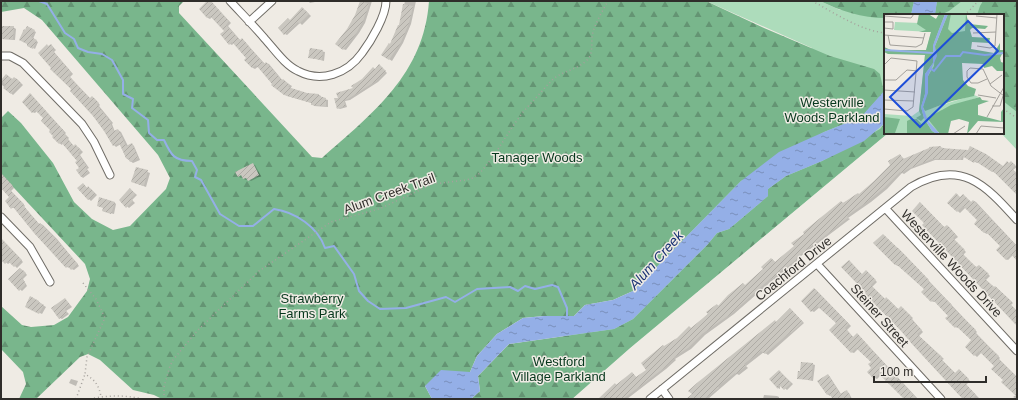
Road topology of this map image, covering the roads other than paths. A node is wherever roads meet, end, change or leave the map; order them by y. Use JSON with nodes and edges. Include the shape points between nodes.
{"nodes":[{"id":1,"x":230,"y":1,"type":"edge"},
{"id":2,"x":272,"y":1,"type":"edge"},
{"id":3,"x":386,"y":1,"type":"edge"},
{"id":4,"x":249,"y":22,"type":"junction"},
{"id":5,"x":1,"y":56,"type":"edge"},
{"id":6,"x":110,"y":175,"type":"dead end"},
{"id":7,"x":886,"y":209,"type":"junction"},
{"id":8,"x":1,"y":217,"type":"edge"},
{"id":9,"x":1017,"y":220,"type":"edge"},
{"id":10,"x":817,"y":264,"type":"junction"},
{"id":11,"x":50,"y":282,"type":"dead end"},
{"id":12,"x":1017,"y":351,"type":"edge"},
{"id":13,"x":662,"y":389,"type":"junction"},
{"id":14,"x":650,"y":399,"type":"edge"},
{"id":15,"x":669,"y":399,"type":"edge"},
{"id":16,"x":941,"y":399,"type":"edge"}],
"edges":[{"from":1,"to":4,"type":"street"},
{"from":2,"to":4,"type":"street"},
{"from":3,"to":4,"type":"street","via":[[376,32],[365,49],[352,65],[331,76],[317,77],[297,71]]},
{"from":5,"to":6,"type":"street","via":[[10,56],[34,72],[82,124]]},
{"from":7,"to":9,"type":"street","name":"Coachford Drive","via":[[911,187],[931,177],[959,176],[976,181],[985,187]]},
{"from":7,"to":10,"type":"street","name":"Coachford Drive"},
{"from":7,"to":12,"type":"street","name":"Westerville Woods Drive"},
{"from":8,"to":11,"type":"street","via":[[30,247]]},
{"from":10,"to":13,"type":"street","name":"Coachford Drive"},
{"from":10,"to":16,"type":"street","name":"Steiner Street"},
{"from":13,"to":14,"type":"street","name":"Coachford Drive"},
{"from":13,"to":15,"type":"street"}]}
